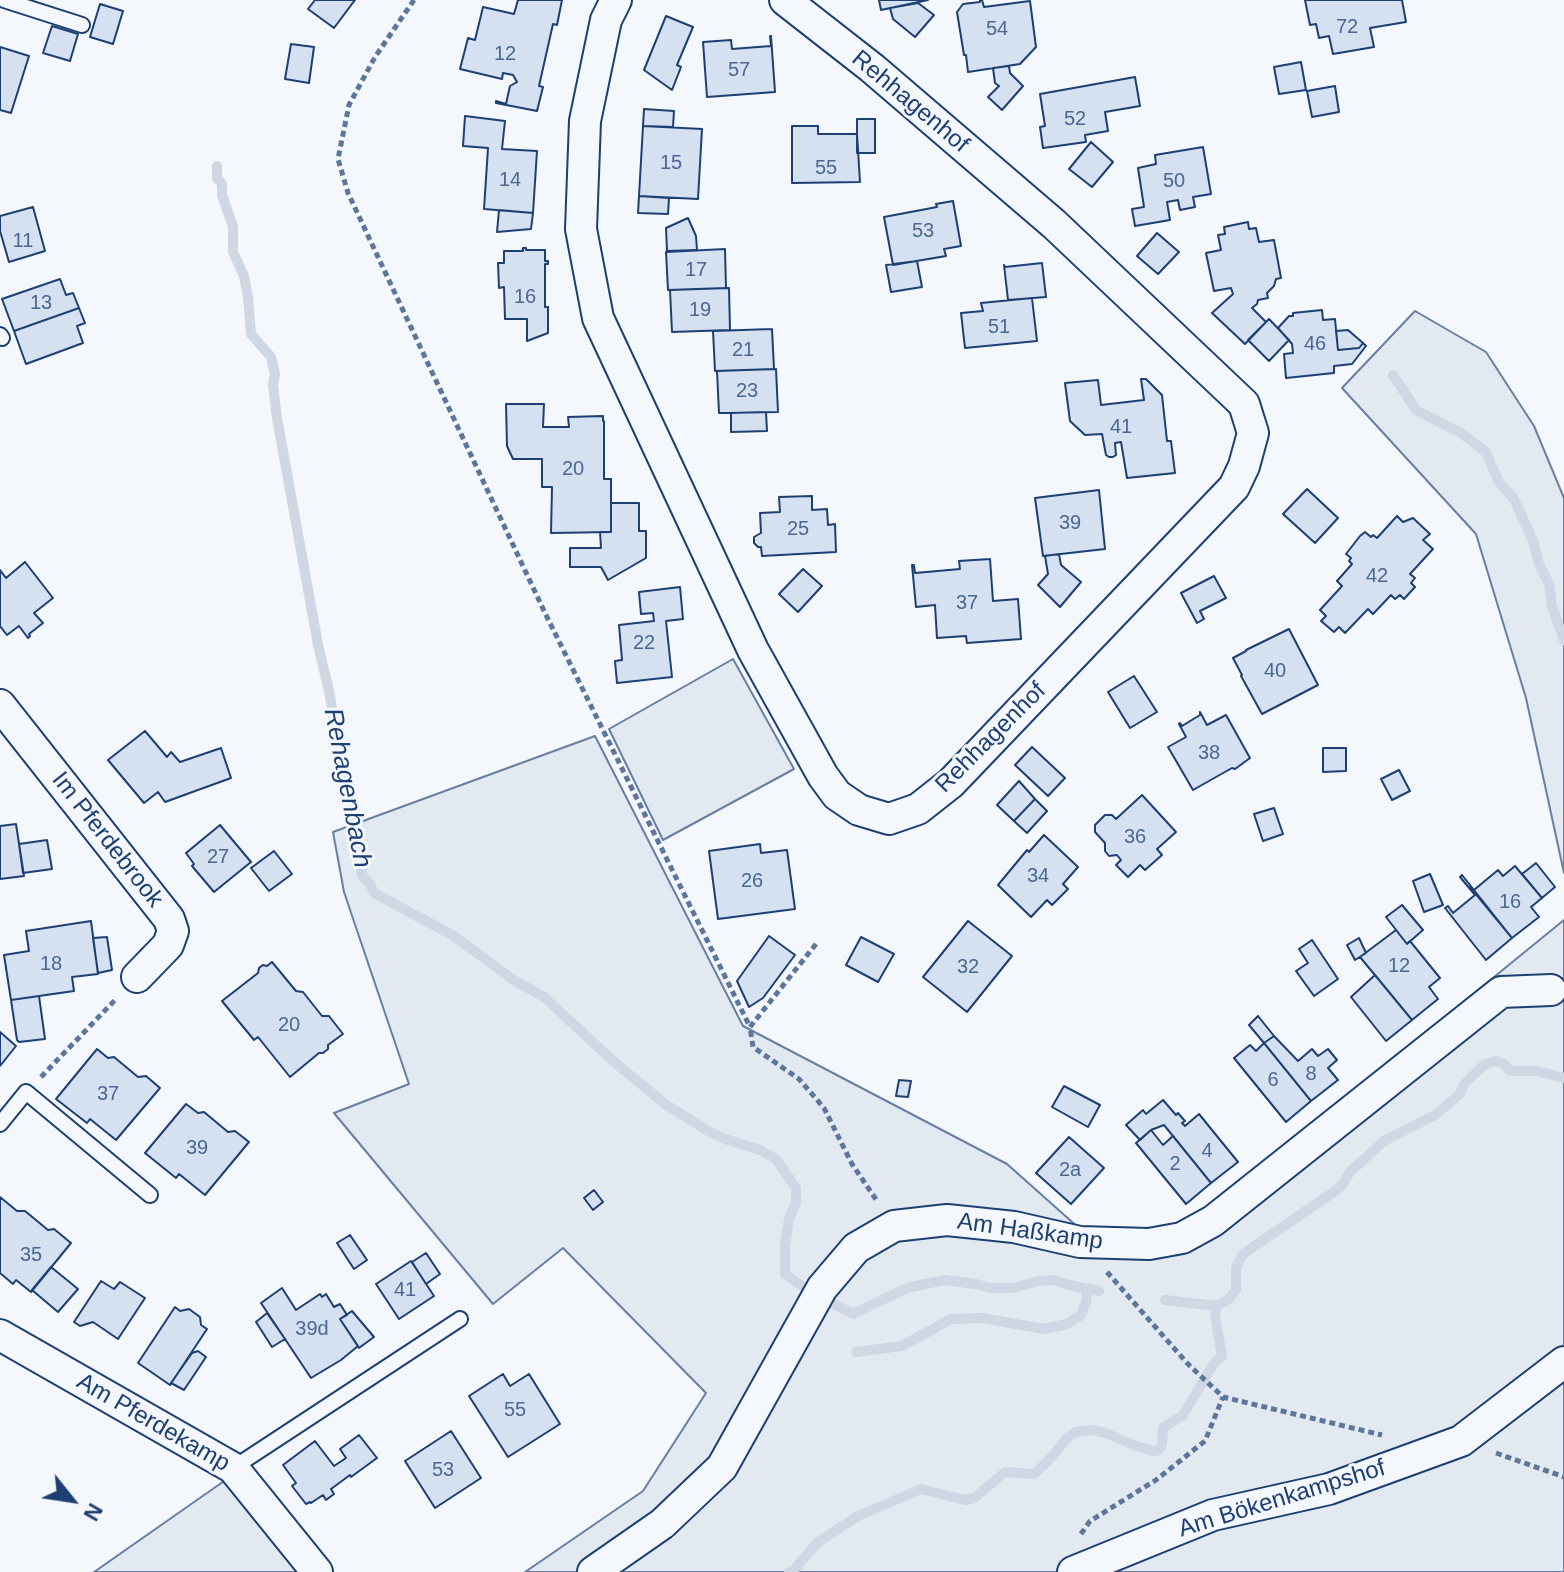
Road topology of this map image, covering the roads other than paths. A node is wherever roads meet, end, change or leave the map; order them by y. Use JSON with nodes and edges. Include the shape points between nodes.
{"nodes":[{"id":1,"x":4,"y":0,"type":"edge"},
{"id":2,"x":616,"y":0,"type":"edge"},
{"id":3,"x":785,"y":0,"type":"edge"},
{"id":4,"x":82,"y":25,"type":"dead end"},
{"id":5,"x":0,"y":705,"type":"edge"},
{"id":6,"x":137,"y":977,"type":"road end"},
{"id":7,"x":1551,"y":990,"type":"dead end"},
{"id":8,"x":0,"y":1124,"type":"edge"},
{"id":9,"x":150,"y":1195,"type":"dead end"},
{"id":10,"x":460,"y":1319,"type":"dead end"},
{"id":11,"x":0,"y":1335,"type":"edge"},
{"id":12,"x":1564,"y":1362,"type":"edge"},
{"id":13,"x":233,"y":1468,"type":"junction"},
{"id":14,"x":317,"y":1572,"type":"edge"},
{"id":15,"x":593,"y":1572,"type":"edge"},
{"id":16,"x":1073,"y":1572,"type":"edge"}],
"edges":[{"from":1,"to":4,"type":"lane"},
{"from":2,"to":3,"type":"street","name":"Rehhagenhof","via":[[606,20],[585,121],[581,229],[598,318],[753,650],[823,776],[837,795],[859,810],[889,819],[918,809],[951,783],[1234,487],[1253,433],[1244,404],[1054,224]]},
{"from":5,"to":6,"type":"street","name":"Im Pferdebrook","via":[[169,919],[173,931],[168,945]]},
{"from":7,"to":15,"type":"street","name":"Am Haßkamp","via":[[1501,992],[1213,1221],[1182,1238],[1149,1244],[1080,1242],[1014,1227],[947,1220],[894,1226],[856,1248],[822,1288],[722,1467],[662,1524]]},
{"from":8,"to":9,"type":"lane","via":[[26,1092]]},
{"from":10,"to":13,"type":"lane"},
{"from":11,"to":13,"type":"street","name":"Am Pferdekamp"},
{"from":12,"to":16,"type":"street","name":"Am Bökenkampshof","via":[[1450,1445],[1329,1489],[1213,1515]]},
{"from":13,"to":14,"type":"street","name":"Am Pferdekamp"}]}
